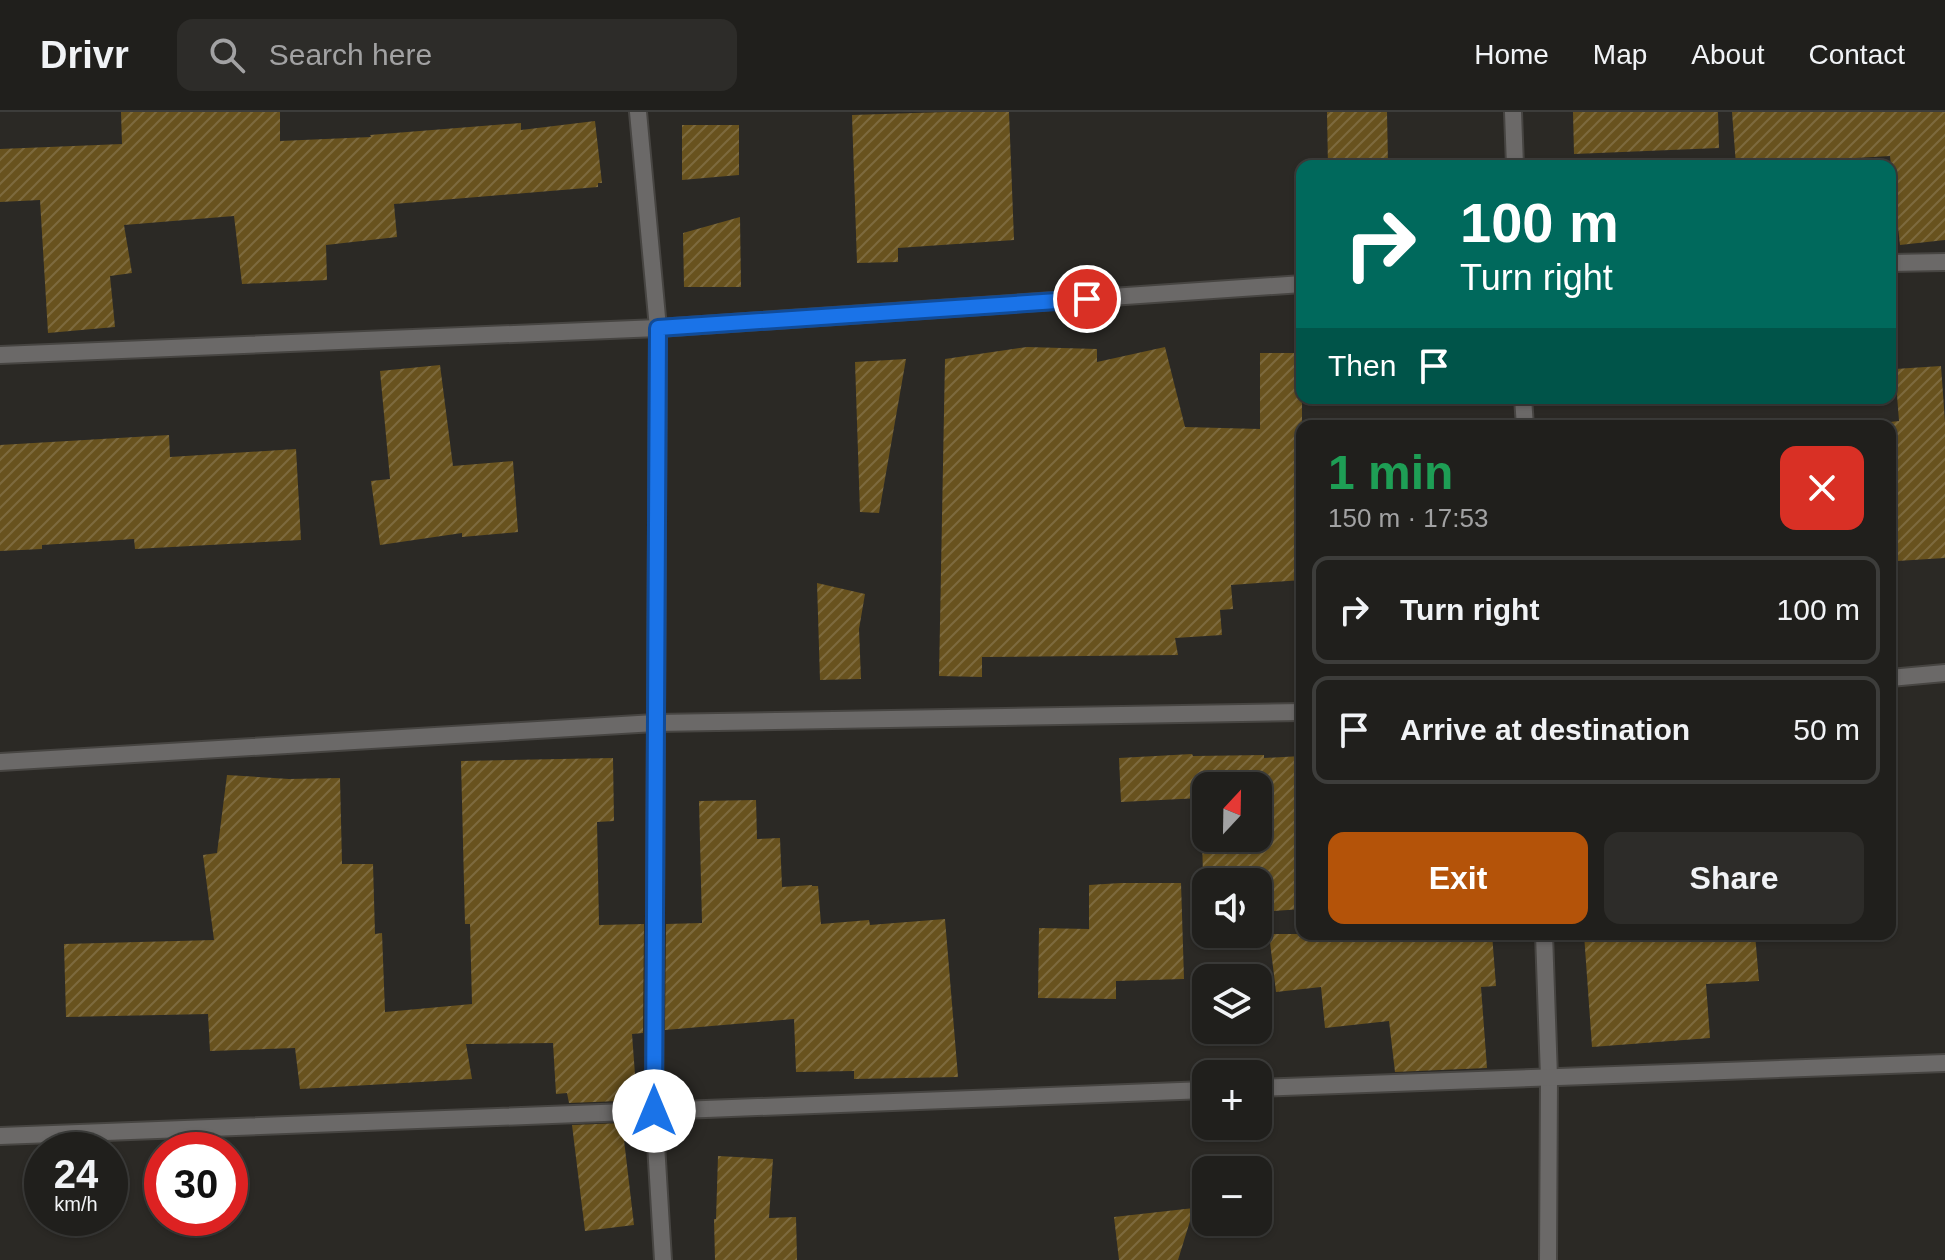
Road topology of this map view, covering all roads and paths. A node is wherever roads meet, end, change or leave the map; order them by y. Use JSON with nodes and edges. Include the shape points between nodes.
{"nodes":[{"id":1,"x":638,"y":112,"type":"edge"},
{"id":2,"x":1513,"y":112,"type":"edge"},
{"id":3,"x":1515,"y":160,"type":"edge"},
{"id":4,"x":1945,"y":262,"type":"edge"},
{"id":5,"x":1896,"y":263,"type":"edge"},
{"id":6,"x":1296,"y":284,"type":"edge"},
{"id":7,"x":658,"y":328,"type":"junction"},
{"id":8,"x":0,"y":355,"type":"edge"},
{"id":9,"x":1945,"y":673,"type":"edge"},
{"id":10,"x":1896,"y":677,"type":"edge"},
{"id":11,"x":1296,"y":712,"type":"edge"},
{"id":12,"x":655,"y":723,"type":"junction"},
{"id":13,"x":0,"y":762,"type":"edge"},
{"id":14,"x":1544,"y":940,"type":"edge"},
{"id":15,"x":1945,"y":1063,"type":"edge"},
{"id":16,"x":1549,"y":1077,"type":"junction"},
{"id":17,"x":1272,"y":1087,"type":"edge"},
{"id":18,"x":1192,"y":1091,"type":"edge"},
{"id":19,"x":654,"y":1111,"type":"junction"},
{"id":20,"x":0,"y":1136,"type":"edge"},
{"id":21,"x":663,"y":1260,"type":"edge"},
{"id":22,"x":1548,"y":1260,"type":"edge"}],
"edges":[{"from":1,"to":7,"type":"street"},
{"from":2,"to":3,"type":"street"},
{"from":4,"to":5,"type":"street"},
{"from":6,"to":7,"type":"street"},
{"from":7,"to":8,"type":"street"},
{"from":7,"to":12,"type":"street"},
{"from":9,"to":10,"type":"street"},
{"from":11,"to":12,"type":"street"},
{"from":12,"to":13,"type":"street"},
{"from":12,"to":19,"type":"street"},
{"from":14,"to":16,"type":"street"},
{"from":15,"to":16,"type":"street"},
{"from":16,"to":17,"type":"street"},
{"from":16,"to":22,"type":"street"},
{"from":18,"to":19,"type":"street"},
{"from":19,"to":20,"type":"street"},
{"from":19,"to":21,"type":"street"}]}
